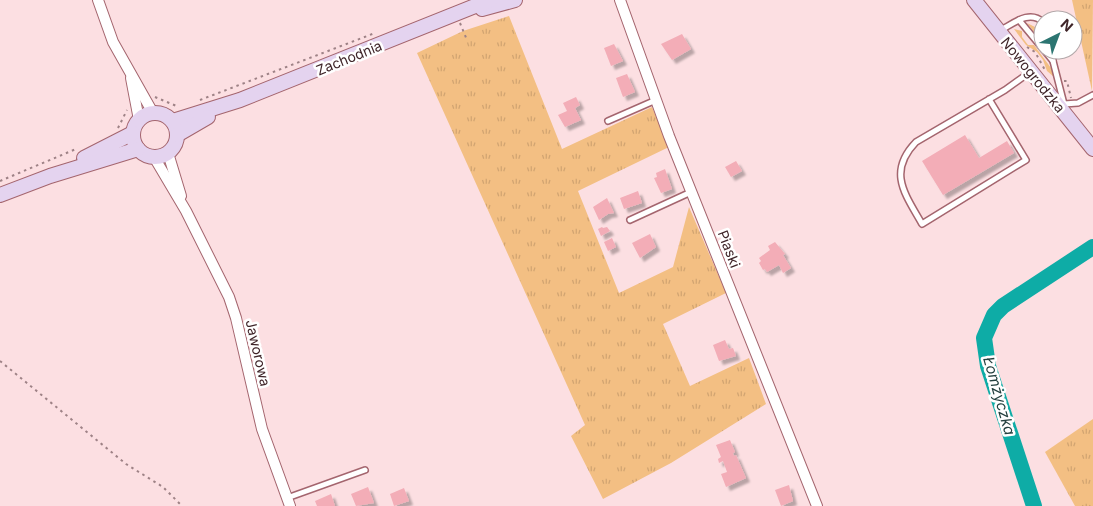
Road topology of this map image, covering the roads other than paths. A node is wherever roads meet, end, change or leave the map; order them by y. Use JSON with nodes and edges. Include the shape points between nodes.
{"nodes":[{"id":1,"x":98,"y":0,"type":"edge"},
{"id":2,"x":490,"y":0,"type":"edge"},
{"id":3,"x":515,"y":0,"type":"edge"},
{"id":4,"x":620,"y":0,"type":"edge"},
{"id":5,"x":974,"y":0,"type":"edge"},
{"id":6,"x":457,"y":15,"type":"junction"},
{"id":7,"x":1033,"y":17,"type":"edge"},
{"id":8,"x":1019,"y":20,"type":"junction"},
{"id":9,"x":998,"y":31,"type":"junction"},
{"id":10,"x":1033,"y":38,"type":"edge"},
{"id":11,"x":1053,"y":61,"type":"edge"},
{"id":12,"x":1031,"y":71,"type":"junction"},
{"id":13,"x":1093,"y":95,"type":"edge"},
{"id":14,"x":989,"y":99,"type":"junction"},
{"id":15,"x":240,"y":100,"type":"junction"},
{"id":16,"x":656,"y":100,"type":"junction"},
{"id":17,"x":141,"y":101,"type":"junction"},
{"id":18,"x":1066,"y":106,"type":"junction"},
{"id":19,"x":154,"y":113,"type":"junction"},
{"id":20,"x":139,"y":120,"type":"junction"},
{"id":21,"x":173,"y":121,"type":"junction"},
{"id":22,"x":608,"y":121,"type":"dead end"},
{"id":23,"x":133,"y":133,"type":"junction"},
{"id":24,"x":178,"y":135,"type":"junction"},
{"id":25,"x":138,"y":149,"type":"junction"},
{"id":26,"x":1093,"y":149,"type":"edge"},
{"id":27,"x":168,"y":153,"type":"junction"},
{"id":28,"x":154,"y":157,"type":"junction"},
{"id":29,"x":50,"y":176,"type":"junction"},
{"id":30,"x":692,"y":191,"type":"junction"},
{"id":31,"x":0,"y":195,"type":"edge"},
{"id":32,"x":186,"y":211,"type":"junction"},
{"id":33,"x":630,"y":220,"type":"dead end"},
{"id":34,"x":365,"y":470,"type":"dead end"},
{"id":35,"x":288,"y":502,"type":"edge"},
{"id":36,"x":818,"y":506,"type":"edge"}],
"edges":[{"from":1,"to":17,"type":"street","via":[[114,42],[130,67]]},
{"from":2,"to":6,"type":"main road","name":"Zachodnia"},
{"from":3,"to":6,"type":"main road","name":"Zachodnia"},
{"from":4,"to":16,"type":"street","name":"Piaski"},
{"from":5,"to":9,"type":"main road","name":"Nowogrodzka"},
{"from":6,"to":15,"type":"main road","name":"Zachodnia"},
{"from":7,"to":8,"type":"lane"},
{"from":8,"to":9,"type":"lane"},
{"from":8,"to":10,"type":"lane"},
{"from":9,"to":12,"type":"main road","name":"Nowogrodzka"},
{"from":11,"to":18,"type":"lane"},
{"from":12,"to":14,"type":"lane"},
{"from":12,"to":18,"type":"main road","name":"Nowogrodzka"},
{"from":13,"to":18,"type":"lane"},
{"from":14,"to":14,"type":"lane","via":[[916,142],[906,152],[900,168],[902,189],[922,224],[1026,160]]},
{"from":15,"to":21,"type":"main road","name":"Zachodnia"},
{"from":15,"to":24,"type":"main road","name":"Zachodnia"},
{"from":16,"to":22,"type":"lane"},
{"from":16,"to":30,"type":"street","name":"Piaski"},
{"from":17,"to":19,"type":"street"},
{"from":17,"to":20,"type":"street"},
{"from":18,"to":26,"type":"main road","name":"Nowogrodzka"},
{"from":19,"to":20,"type":"main road"},
{"from":19,"to":21,"type":"main road","via":[[161,113]]},
{"from":20,"to":23,"type":"main road"},
{"from":21,"to":24,"type":"main road"},
{"from":23,"to":25,"type":"main road"},
{"from":23,"to":29,"type":"main road"},
{"from":24,"to":27,"type":"main road"},
{"from":25,"to":28,"type":"main road"},
{"from":25,"to":29,"type":"main road"},
{"from":27,"to":28,"type":"main road"},
{"from":27,"to":32,"type":"street","name":"Jaworowa"},
{"from":28,"to":32,"type":"street","name":"Jaworowa"},
{"from":29,"to":31,"type":"main road"},
{"from":30,"to":33,"type":"lane"},
{"from":30,"to":36,"type":"street","name":"Piaski"},
{"from":32,"to":35,"type":"street","name":"Jaworowa","via":[[229,297],[262,429]]},
{"from":34,"to":35,"type":"lane"}]}
